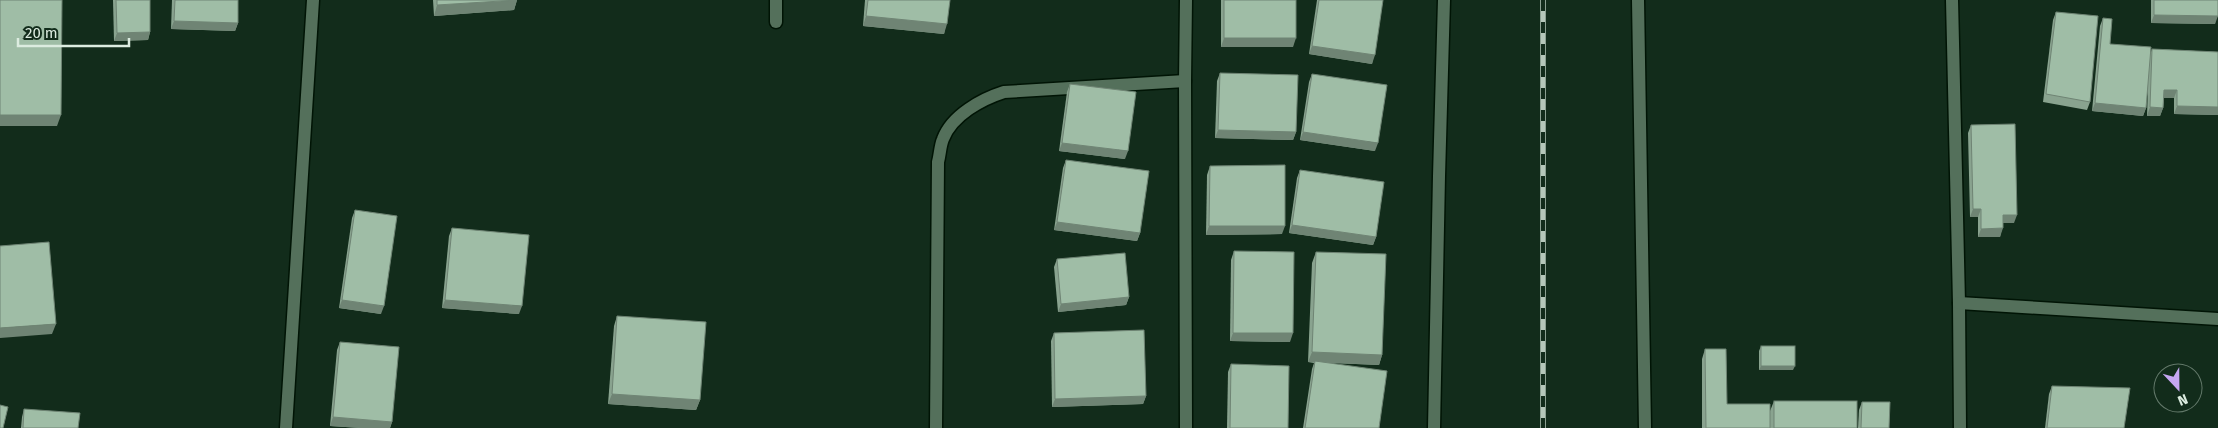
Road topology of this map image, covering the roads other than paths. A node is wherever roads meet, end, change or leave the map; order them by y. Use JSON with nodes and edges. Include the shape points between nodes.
{"nodes":[{"id":1,"x":313,"y":0,"type":"edge"},
{"id":2,"x":776,"y":0,"type":"edge"},
{"id":3,"x":1186,"y":0,"type":"edge"},
{"id":4,"x":1444,"y":0,"type":"edge"},
{"id":5,"x":1638,"y":0,"type":"edge"},
{"id":6,"x":1952,"y":0,"type":"edge"},
{"id":7,"x":776,"y":22,"type":"dead end"},
{"id":8,"x":1185,"y":81,"type":"junction"},
{"id":9,"x":1959,"y":303,"type":"junction"},
{"id":10,"x":2218,"y":319,"type":"edge"},
{"id":11,"x":286,"y":428,"type":"edge"},
{"id":12,"x":936,"y":428,"type":"edge"},
{"id":13,"x":1186,"y":428,"type":"edge"},
{"id":14,"x":1434,"y":428,"type":"edge"},
{"id":15,"x":1645,"y":428,"type":"edge"},
{"id":16,"x":1960,"y":428,"type":"edge"}],
"edges":[{"from":1,"to":11,"type":"street"},
{"from":2,"to":7,"type":"street"},
{"from":3,"to":8,"type":"street"},
{"from":4,"to":14,"type":"street"},
{"from":5,"to":15,"type":"street"},
{"from":6,"to":9,"type":"street"},
{"from":8,"to":12,"type":"street","via":[[1004,92],[986,98],[949,129],[943,138],[938,162]]},
{"from":8,"to":13,"type":"street"},
{"from":9,"to":10,"type":"street"},
{"from":9,"to":16,"type":"street"}]}
